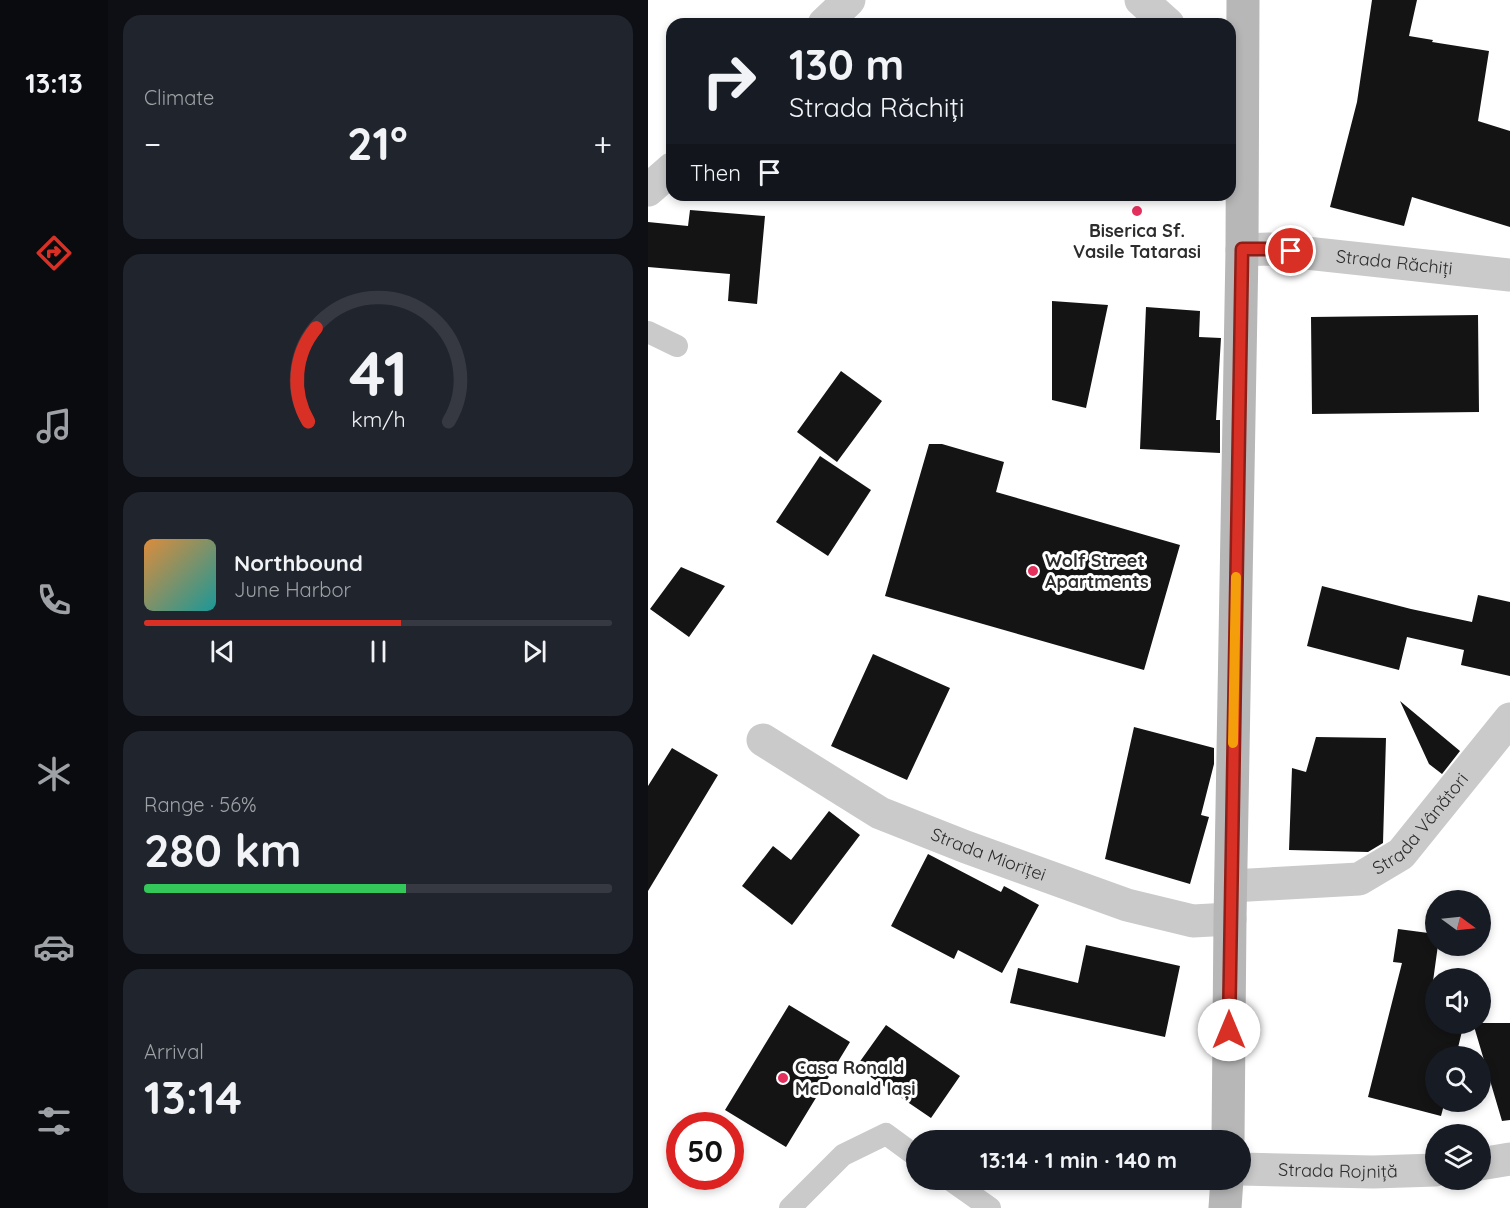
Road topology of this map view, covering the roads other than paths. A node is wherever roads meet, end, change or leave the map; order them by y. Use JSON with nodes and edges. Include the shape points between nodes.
{"nodes":[{"id":1,"x":849,"y":0,"type":"edge"},
{"id":2,"x":1141,"y":0,"type":"edge"},
{"id":3,"x":1243,"y":0,"type":"edge"},
{"id":4,"x":830,"y":18,"type":"edge"},
{"id":5,"x":1161,"y":18,"type":"edge"},
{"id":6,"x":1237,"y":50,"type":"edge"},
{"id":7,"x":666,"y":174,"type":"edge"},
{"id":8,"x":648,"y":190,"type":"edge"},
{"id":9,"x":1242,"y":249,"type":"junction"},
{"id":10,"x":1510,"y":275,"type":"edge"},
{"id":11,"x":648,"y":332,"type":"edge"},
{"id":12,"x":677,"y":346,"type":"dead end"},
{"id":13,"x":1510,"y":718,"type":"edge"},
{"id":14,"x":763,"y":740,"type":"dead end"},
{"id":15,"x":1231,"y":886,"type":"junction"},
{"id":16,"x":1230,"y":920,"type":"junction"},
{"id":17,"x":1228,"y":1130,"type":"edge"},
{"id":18,"x":906,"y":1149,"type":"edge"},
{"id":19,"x":1510,"y":1159,"type":"edge"},
{"id":20,"x":1491,"y":1162,"type":"edge"},
{"id":21,"x":1251,"y":1169,"type":"edge"},
{"id":22,"x":1425,"y":1170,"type":"edge"},
{"id":23,"x":965,"y":1190,"type":"edge"},
{"id":24,"x":1227,"y":1190,"type":"edge"},
{"id":25,"x":790,"y":1208,"type":"edge"},
{"id":26,"x":990,"y":1208,"type":"edge"},
{"id":27,"x":1226,"y":1208,"type":"edge"}],
"edges":[{"from":1,"to":4,"type":"street"},
{"from":2,"to":5,"type":"street"},
{"from":3,"to":6,"type":"main road"},
{"from":6,"to":9,"type":"main road"},
{"from":7,"to":8,"type":"street"},
{"from":9,"to":10,"type":"street","name":"Strada Răchiți"},
{"from":9,"to":15,"type":"main road"},
{"from":11,"to":12,"type":"lane"},
{"from":13,"to":15,"type":"street","name":"Strada Vânători","via":[[1401,854],[1359,879]]},
{"from":14,"to":16,"type":"street","name":"Strada Mioriței","via":[[880,813],[966,848],[1127,905],[1193,921]]},
{"from":15,"to":16,"type":"main road"},
{"from":16,"to":17,"type":"main road"},
{"from":18,"to":25,"type":"lane","via":[[886,1134],[843,1155]]},
{"from":19,"to":20,"type":"street"},
{"from":21,"to":22,"type":"street","name":"Strada Rojniță"},
{"from":23,"to":26,"type":"lane"},
{"from":24,"to":27,"type":"main road"}]}
